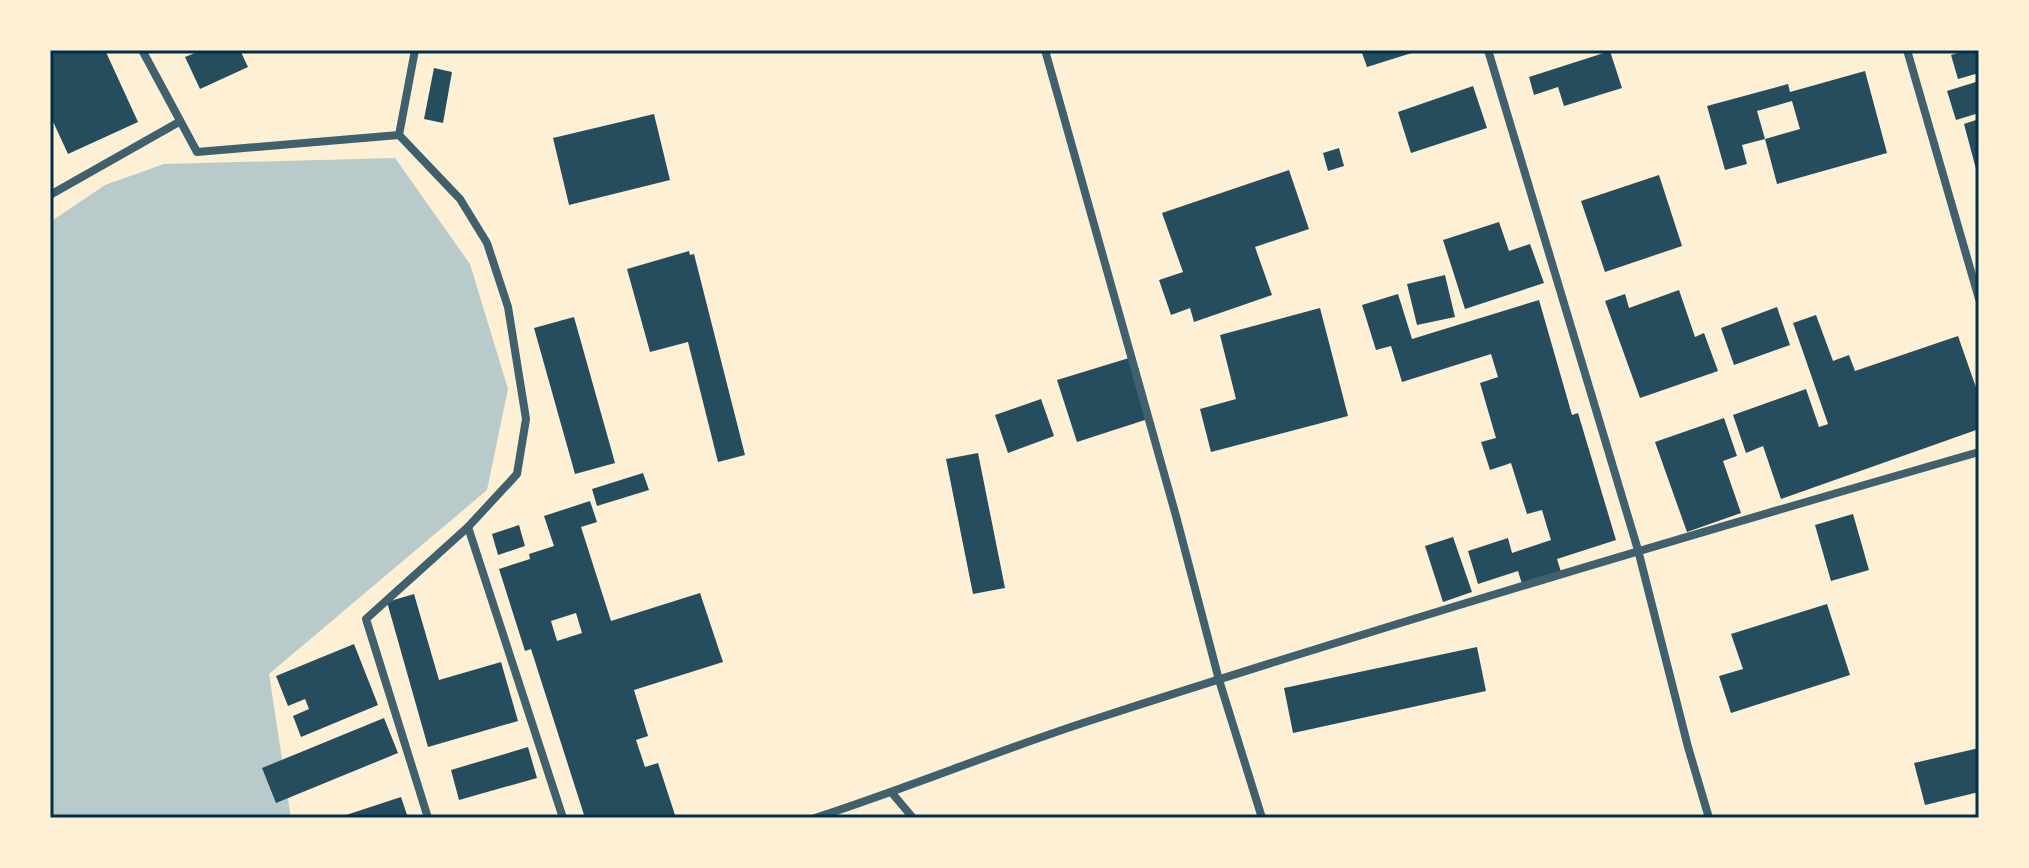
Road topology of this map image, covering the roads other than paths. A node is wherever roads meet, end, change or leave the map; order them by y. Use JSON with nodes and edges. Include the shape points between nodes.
{"nodes":[{"id":1,"x":142,"y":50,"type":"edge"},
{"id":2,"x":415,"y":50,"type":"edge"},
{"id":3,"x":1045,"y":50,"type":"edge"},
{"id":4,"x":1488,"y":50,"type":"edge"},
{"id":5,"x":1907,"y":50,"type":"edge"},
{"id":6,"x":179,"y":122,"type":"junction"},
{"id":7,"x":399,"y":135,"type":"junction"},
{"id":8,"x":50,"y":195,"type":"edge"},
{"id":9,"x":1979,"y":299,"type":"edge"},
{"id":10,"x":1979,"y":452,"type":"edge"},
{"id":11,"x":468,"y":527,"type":"junction"},
{"id":12,"x":1638,"y":550,"type":"junction"},
{"id":13,"x":1219,"y":680,"type":"junction"},
{"id":14,"x":892,"y":793,"type":"junction"},
{"id":15,"x":428,"y":818,"type":"edge"},
{"id":16,"x":563,"y":818,"type":"edge"},
{"id":17,"x":815,"y":818,"type":"edge"},
{"id":18,"x":913,"y":818,"type":"edge"},
{"id":19,"x":1262,"y":818,"type":"edge"},
{"id":20,"x":1709,"y":818,"type":"edge"}],
"edges":[{"from":1,"to":6,"type":"street"},
{"from":2,"to":7,"type":"street"},
{"from":3,"to":13,"type":"street"},
{"from":4,"to":12,"type":"street"},
{"from":5,"to":9,"type":"street"},
{"from":6,"to":7,"type":"street","via":[[197,152]]},
{"from":6,"to":8,"type":"street"},
{"from":7,"to":11,"type":"street","via":[[460,199],[487,243],[508,307],[526,419],[517,474]]},
{"from":10,"to":12,"type":"street"},
{"from":11,"to":15,"type":"street","via":[[366,619]]},
{"from":11,"to":16,"type":"street"},
{"from":12,"to":13,"type":"street"},
{"from":12,"to":20,"type":"street"},
{"from":13,"to":14,"type":"street"},
{"from":13,"to":19,"type":"street"},
{"from":14,"to":17,"type":"street"},
{"from":14,"to":18,"type":"street"}]}
